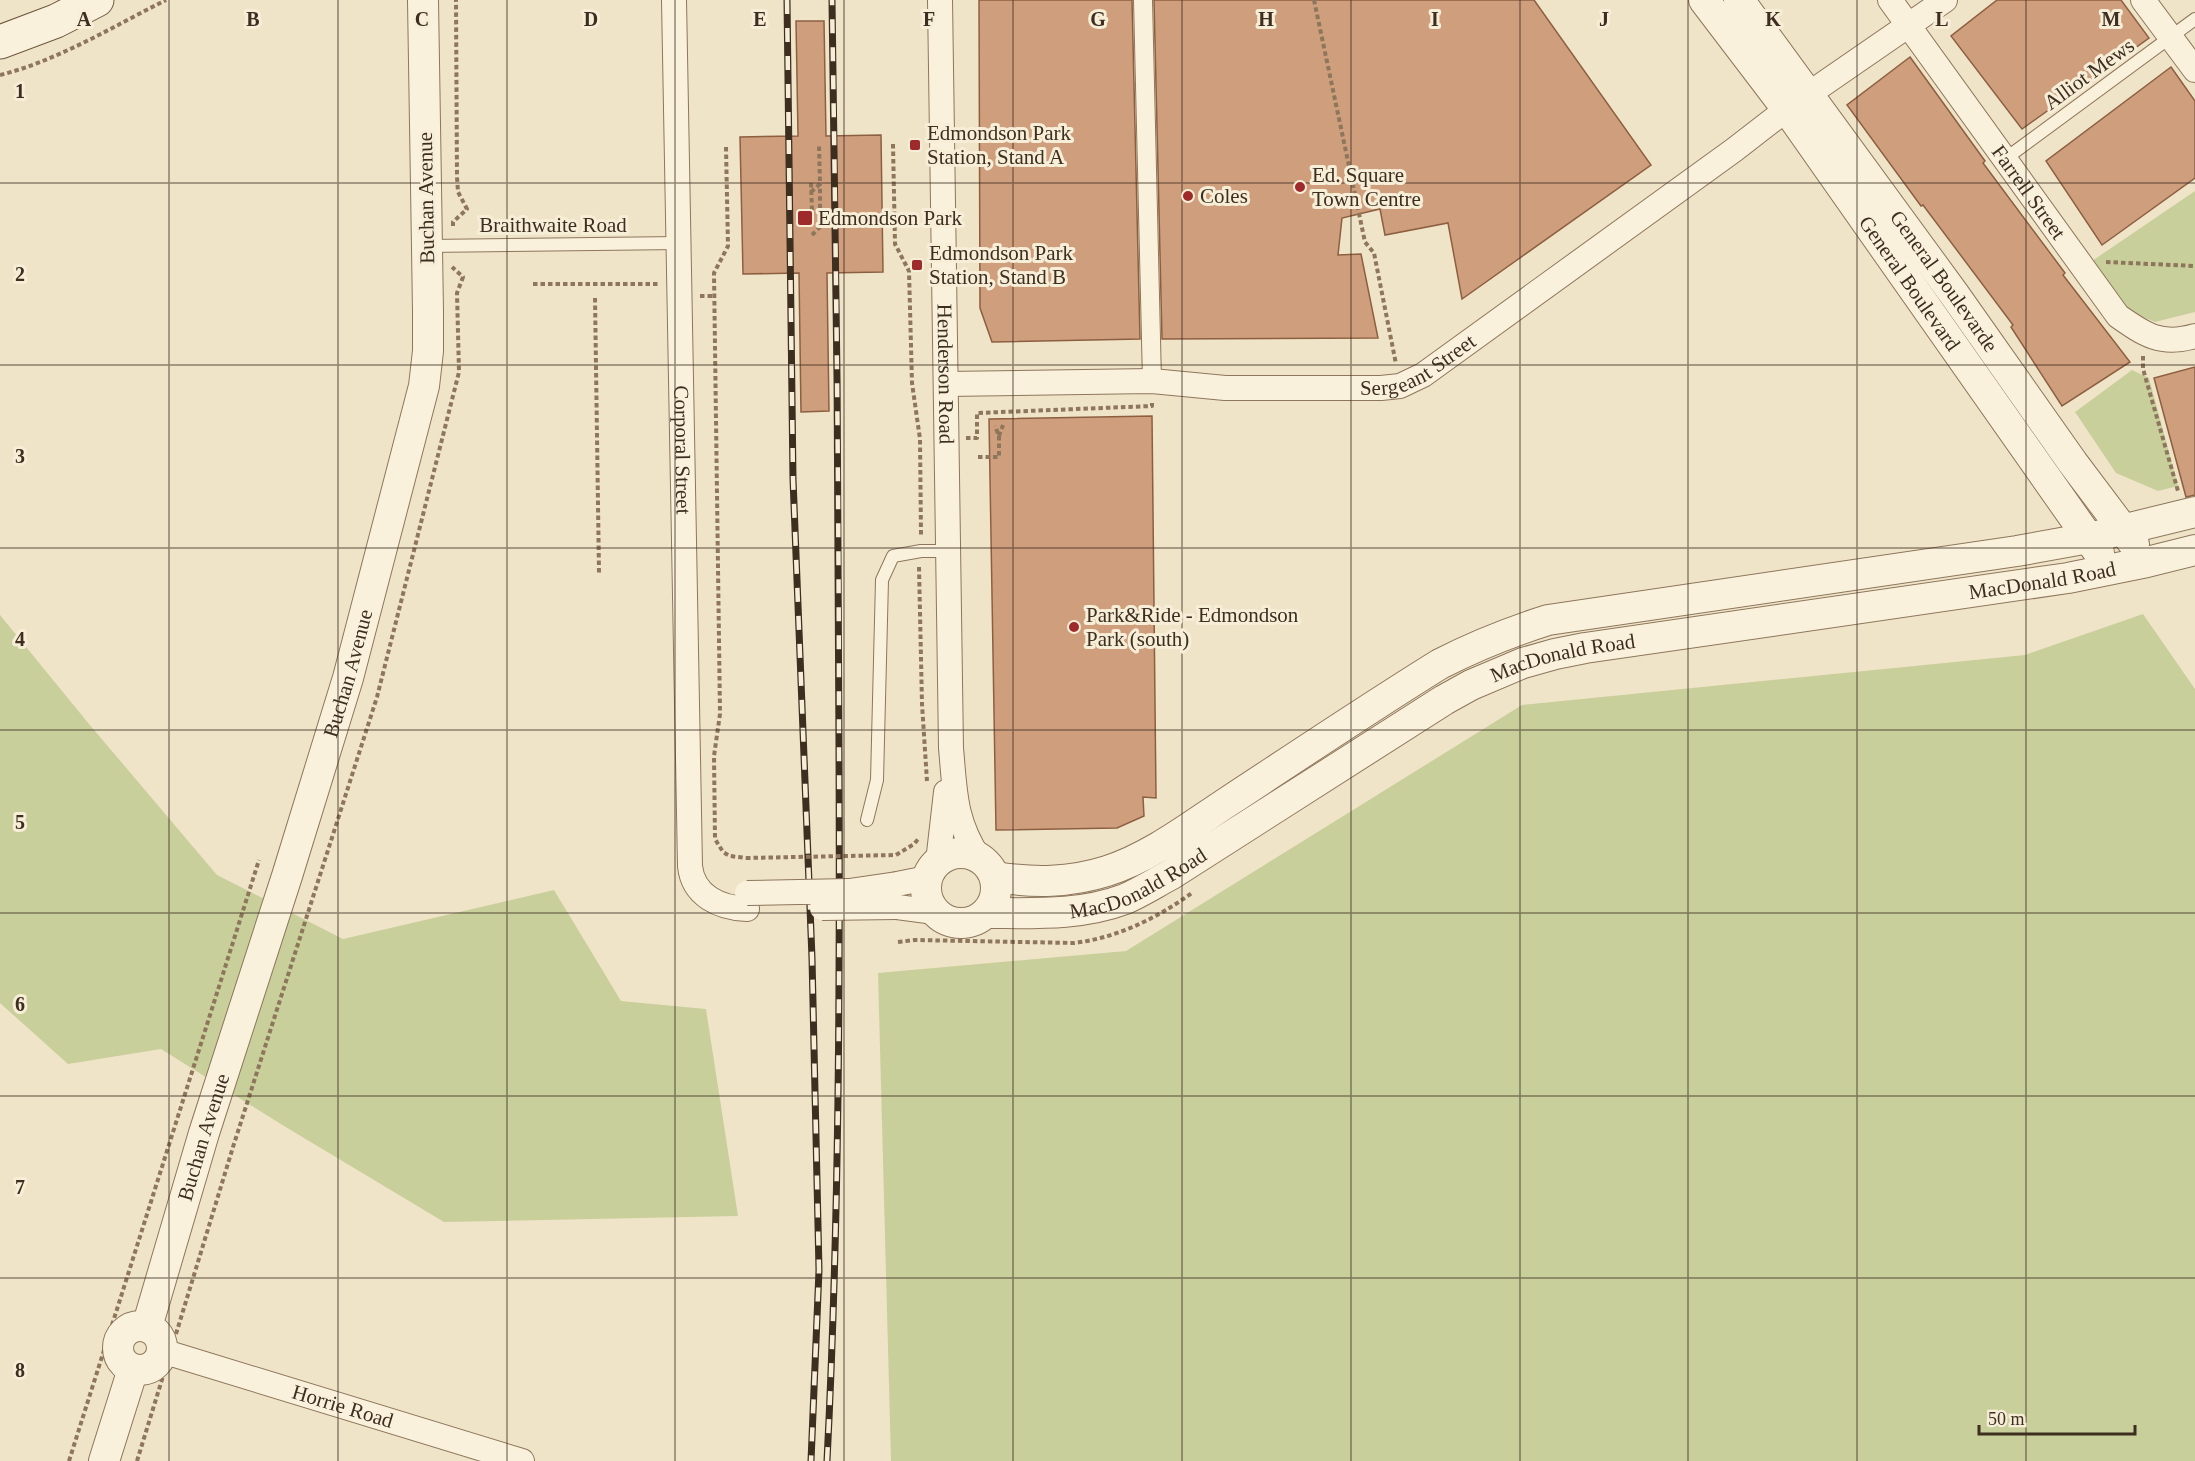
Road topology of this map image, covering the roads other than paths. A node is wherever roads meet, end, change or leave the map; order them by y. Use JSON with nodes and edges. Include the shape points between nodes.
{"nodes":[{"id":1,"x":97,"y":0,"type":"edge"},
{"id":2,"x":423,"y":0,"type":"edge"},
{"id":3,"x":674,"y":0,"type":"edge"},
{"id":4,"x":940,"y":0,"type":"edge"},
{"id":5,"x":1143,"y":0,"type":"edge"},
{"id":6,"x":1704,"y":0,"type":"edge"},
{"id":7,"x":1740,"y":0,"type":"edge"},
{"id":8,"x":1890,"y":0,"type":"edge"},
{"id":9,"x":1945,"y":0,"type":"edge"},
{"id":10,"x":2143,"y":0,"type":"edge"},
{"id":11,"x":2195,"y":19,"type":"edge"},
{"id":12,"x":1907,"y":24,"type":"junction"},
{"id":13,"x":2171,"y":38,"type":"junction"},
{"id":14,"x":1,"y":40,"type":"edge"},
{"id":15,"x":2195,"y":70,"type":"edge"},
{"id":16,"x":1798,"y":102,"type":"junction"},
{"id":17,"x":2005,"y":159,"type":"junction"},
{"id":18,"x":680,"y":243,"type":"junction"},
{"id":19,"x":427,"y":246,"type":"junction"},
{"id":20,"x":2195,"y":336,"type":"edge"},
{"id":21,"x":1152,"y":381,"type":"junction"},
{"id":22,"x":946,"y":384,"type":"junction"},
{"id":23,"x":2190,"y":513,"type":"edge"},
{"id":24,"x":2124,"y":530,"type":"junction"},
{"id":25,"x":2089,"y":538,"type":"junction"},
{"id":26,"x":2195,"y":549,"type":"edge"},
{"id":27,"x":949,"y":551,"type":"junction"},
{"id":28,"x":2147,"y":562,"type":"junction"},
{"id":29,"x":2110,"y":570,"type":"junction"},
{"id":30,"x":1548,"y":620,"type":"junction"},
{"id":31,"x":1555,"y":654,"type":"junction"},
{"id":32,"x":951,"y":748,"type":"junction"},
{"id":33,"x":867,"y":820,"type":"dead end"},
{"id":34,"x":987,"y":867,"type":"junction"},
{"id":35,"x":932,"y":870,"type":"junction"},
{"id":36,"x":897,"y":895,"type":"junction"},
{"id":37,"x":935,"y":912,"type":"junction"},
{"id":38,"x":986,"y":914,"type":"junction"},
{"id":39,"x":160,"y":1344,"type":"junction"},
{"id":40,"x":104,"y":1461,"type":"edge"},
{"id":41,"x":522,"y":1461,"type":"edge"}],
"edges":[{"from":1,"to":14,"type":"main road","via":[[56,21]]},
{"from":2,"to":19,"type":"street","name":"Buchan Avenue"},
{"from":3,"to":18,"type":"street","name":"Corporal Street"},
{"from":4,"to":22,"type":"street","name":"Henderson Road"},
{"from":5,"to":21,"type":"street"},
{"from":6,"to":16,"type":"street","name":"General Boulevard"},
{"from":7,"to":16,"type":"street","name":"General Boulevarde"},
{"from":8,"to":12,"type":"street","name":"Farrell Street"},
{"from":9,"to":12,"type":"street","name":"Sergeant Street"},
{"from":10,"to":13,"type":"street"},
{"from":11,"to":13,"type":"lane","name":"Alliot Mews"},
{"from":12,"to":16,"type":"street","name":"Sergeant Street"},
{"from":12,"to":17,"type":"street","name":"Farrell Street"},
{"from":13,"to":15,"type":"street"},
{"from":13,"to":17,"type":"lane","name":"Alliot Mews"},
{"from":16,"to":21,"type":"street","name":"Sergeant Street","via":[[1423,375],[1400,386],[1225,388]]},
{"from":16,"to":24,"type":"street","name":"General Boulevarde"},
{"from":16,"to":25,"type":"street","name":"General Boulevard","via":[[1882,244]]},
{"from":17,"to":20,"type":"street","name":"Farrell Street","via":[[2118,316],[2144,334],[2165,340]]},
{"from":18,"to":19,"type":"lane","name":"Braithwaite Road"},
{"from":18,"to":36,"type":"street","name":"Corporal Street","bridge":true,"via":[[691,876],[705,896],[747,901],[849,891]]},
{"from":19,"to":39,"type":"street","name":"Buchan Avenue","via":[[428,351],[424,386],[348,678],[204,1133]]},
{"from":21,"to":22,"type":"street","name":"Sergeant Street"},
{"from":22,"to":27,"type":"street","name":"Henderson Road"},
{"from":23,"to":24,"type":"street","name":"MacDonald Road"},
{"from":24,"to":25,"type":"street","name":"MacDonald Road"},
{"from":24,"to":28,"type":"street","name":"General Boulevarde"},
{"from":25,"to":29,"type":"street","name":"General Boulevard"},
{"from":25,"to":30,"type":"street","name":"MacDonald Road"},
{"from":26,"to":28,"type":"street","name":"MacDonald Road"},
{"from":27,"to":32,"type":"street","name":"Henderson Road"},
{"from":27,"to":33,"type":"lane","via":[[893,556],[882,579],[877,780]]},
{"from":28,"to":29,"type":"street","name":"MacDonald Road"},
{"from":29,"to":31,"type":"street","name":"MacDonald Road"},
{"from":30,"to":31,"type":"street"},
{"from":30,"to":34,"type":"street","name":"MacDonald Road","via":[[1505,634],[1440,664],[1211,813],[1128,862],[1107,871],[1047,882]]},
{"from":31,"to":38,"type":"street","name":"MacDonald Road","via":[[1500,671],[1444,700],[1170,875],[1125,898],[1076,911]]},
{"from":32,"to":34,"type":"street","name":"Henderson Road","via":[[959,819]]},
{"from":32,"to":35,"type":"street","name":"Henderson Road"},
{"from":34,"to":35,"type":"street","via":[[968,853],[955,853]]},
{"from":34,"to":38,"type":"street","via":[[995,896]]},
{"from":35,"to":36,"type":"street"},
{"from":35,"to":37,"type":"street","via":[[928,900]]},
{"from":36,"to":37,"type":"street"},
{"from":37,"to":38,"type":"street","via":[[956,923]]},
{"from":39,"to":40,"type":"street","via":[[136,1326],[119,1340],[123,1362],[133,1368]]},
{"from":39,"to":41,"type":"street","name":"Horrie Road"}]}
